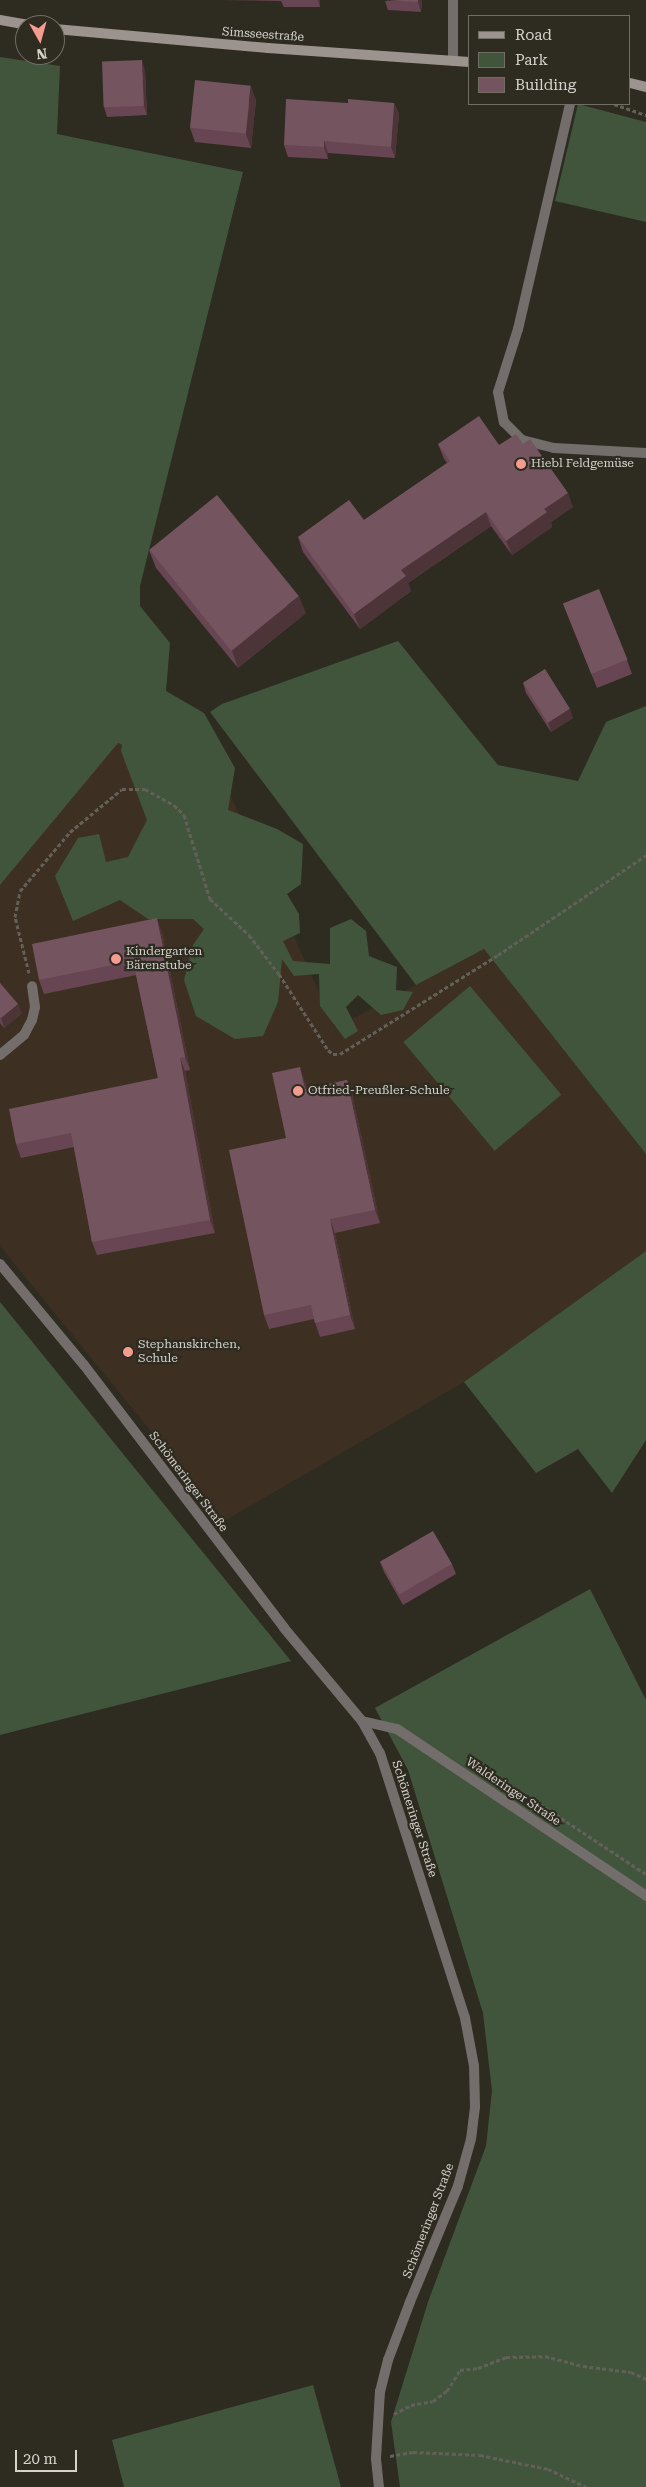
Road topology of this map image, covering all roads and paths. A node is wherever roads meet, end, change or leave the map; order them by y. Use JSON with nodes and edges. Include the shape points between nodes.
{"nodes":[{"id":1,"x":453,"y":0,"type":"edge"},
{"id":2,"x":0,"y":20,"type":"edge"},
{"id":3,"x":15,"y":23,"type":"edge"},
{"id":4,"x":65,"y":30,"type":"edge"},
{"id":5,"x":453,"y":60,"type":"junction"},
{"id":6,"x":468,"y":62,"type":"edge"},
{"id":7,"x":631,"y":83,"type":"edge"},
{"id":8,"x":646,"y":87,"type":"edge"},
{"id":9,"x":570,"y":105,"type":"edge"},
{"id":10,"x":617,"y":105,"type":"edge"},
{"id":11,"x":646,"y":115,"type":"edge"},
{"id":12,"x":646,"y":453,"type":"edge"},
{"id":13,"x":646,"y":855,"type":"edge"},
{"id":14,"x":32,"y":986,"type":"joint"},
{"id":15,"x":0,"y":1055,"type":"edge"},
{"id":16,"x":0,"y":1264,"type":"edge"},
{"id":17,"x":362,"y":1721,"type":"junction"},
{"id":18,"x":646,"y":1896,"type":"edge"},
{"id":19,"x":646,"y":2379,"type":"edge"},
{"id":20,"x":376,"y":2417,"type":"junction"},
{"id":21,"x":376,"y":2459,"type":"junction"},
{"id":22,"x":379,"y":2487,"type":"edge"},
{"id":23,"x":586,"y":2487,"type":"edge"}],
"edges":[{"from":1,"to":5,"type":"street"},
{"from":2,"to":3,"type":"main road"},
{"from":4,"to":5,"type":"main road","name":"Simsseestraße"},
{"from":5,"to":6,"type":"main road","name":"Simsseestraße"},
{"from":7,"to":8,"type":"main road"},
{"from":9,"to":12,"type":"street","via":[[518,329],[498,392],[504,422],[522,440],[554,448]]},
{"from":10,"to":11,"type":"path"},
{"from":13,"to":14,"type":"path","via":[[498,954],[340,1054],[333,1054],[249,935],[210,899],[184,815],[174,805],[146,789],[122,789],[70,832],[20,891],[15,917]]},
{"from":14,"to":15,"type":"street","via":[[32,1020],[24,1035]]},
{"from":16,"to":17,"type":"street","name":"Schömeringer Straße","via":[[84,1365],[284,1628]]},
{"from":17,"to":18,"type":"street","name":"Walderinger Straße","via":[[397,1729]]},
{"from":17,"to":20,"type":"street","name":"Schömeringer Straße","via":[[380,1753],[465,2018],[474,2066],[475,2107],[471,2139],[458,2186],[388,2360]]},
{"from":19,"to":20,"type":"path","via":[[631,2372],[583,2366],[545,2356],[506,2357],[478,2368],[460,2370],[446,2391],[433,2401],[411,2406],[390,2417]]},
{"from":20,"to":21,"type":"street","name":"Schömeringer Straße"},
{"from":21,"to":22,"type":"street","name":"Schömeringer Straße"},
{"from":21,"to":23,"type":"path","via":[[413,2452],[480,2455],[548,2469]]}]}
